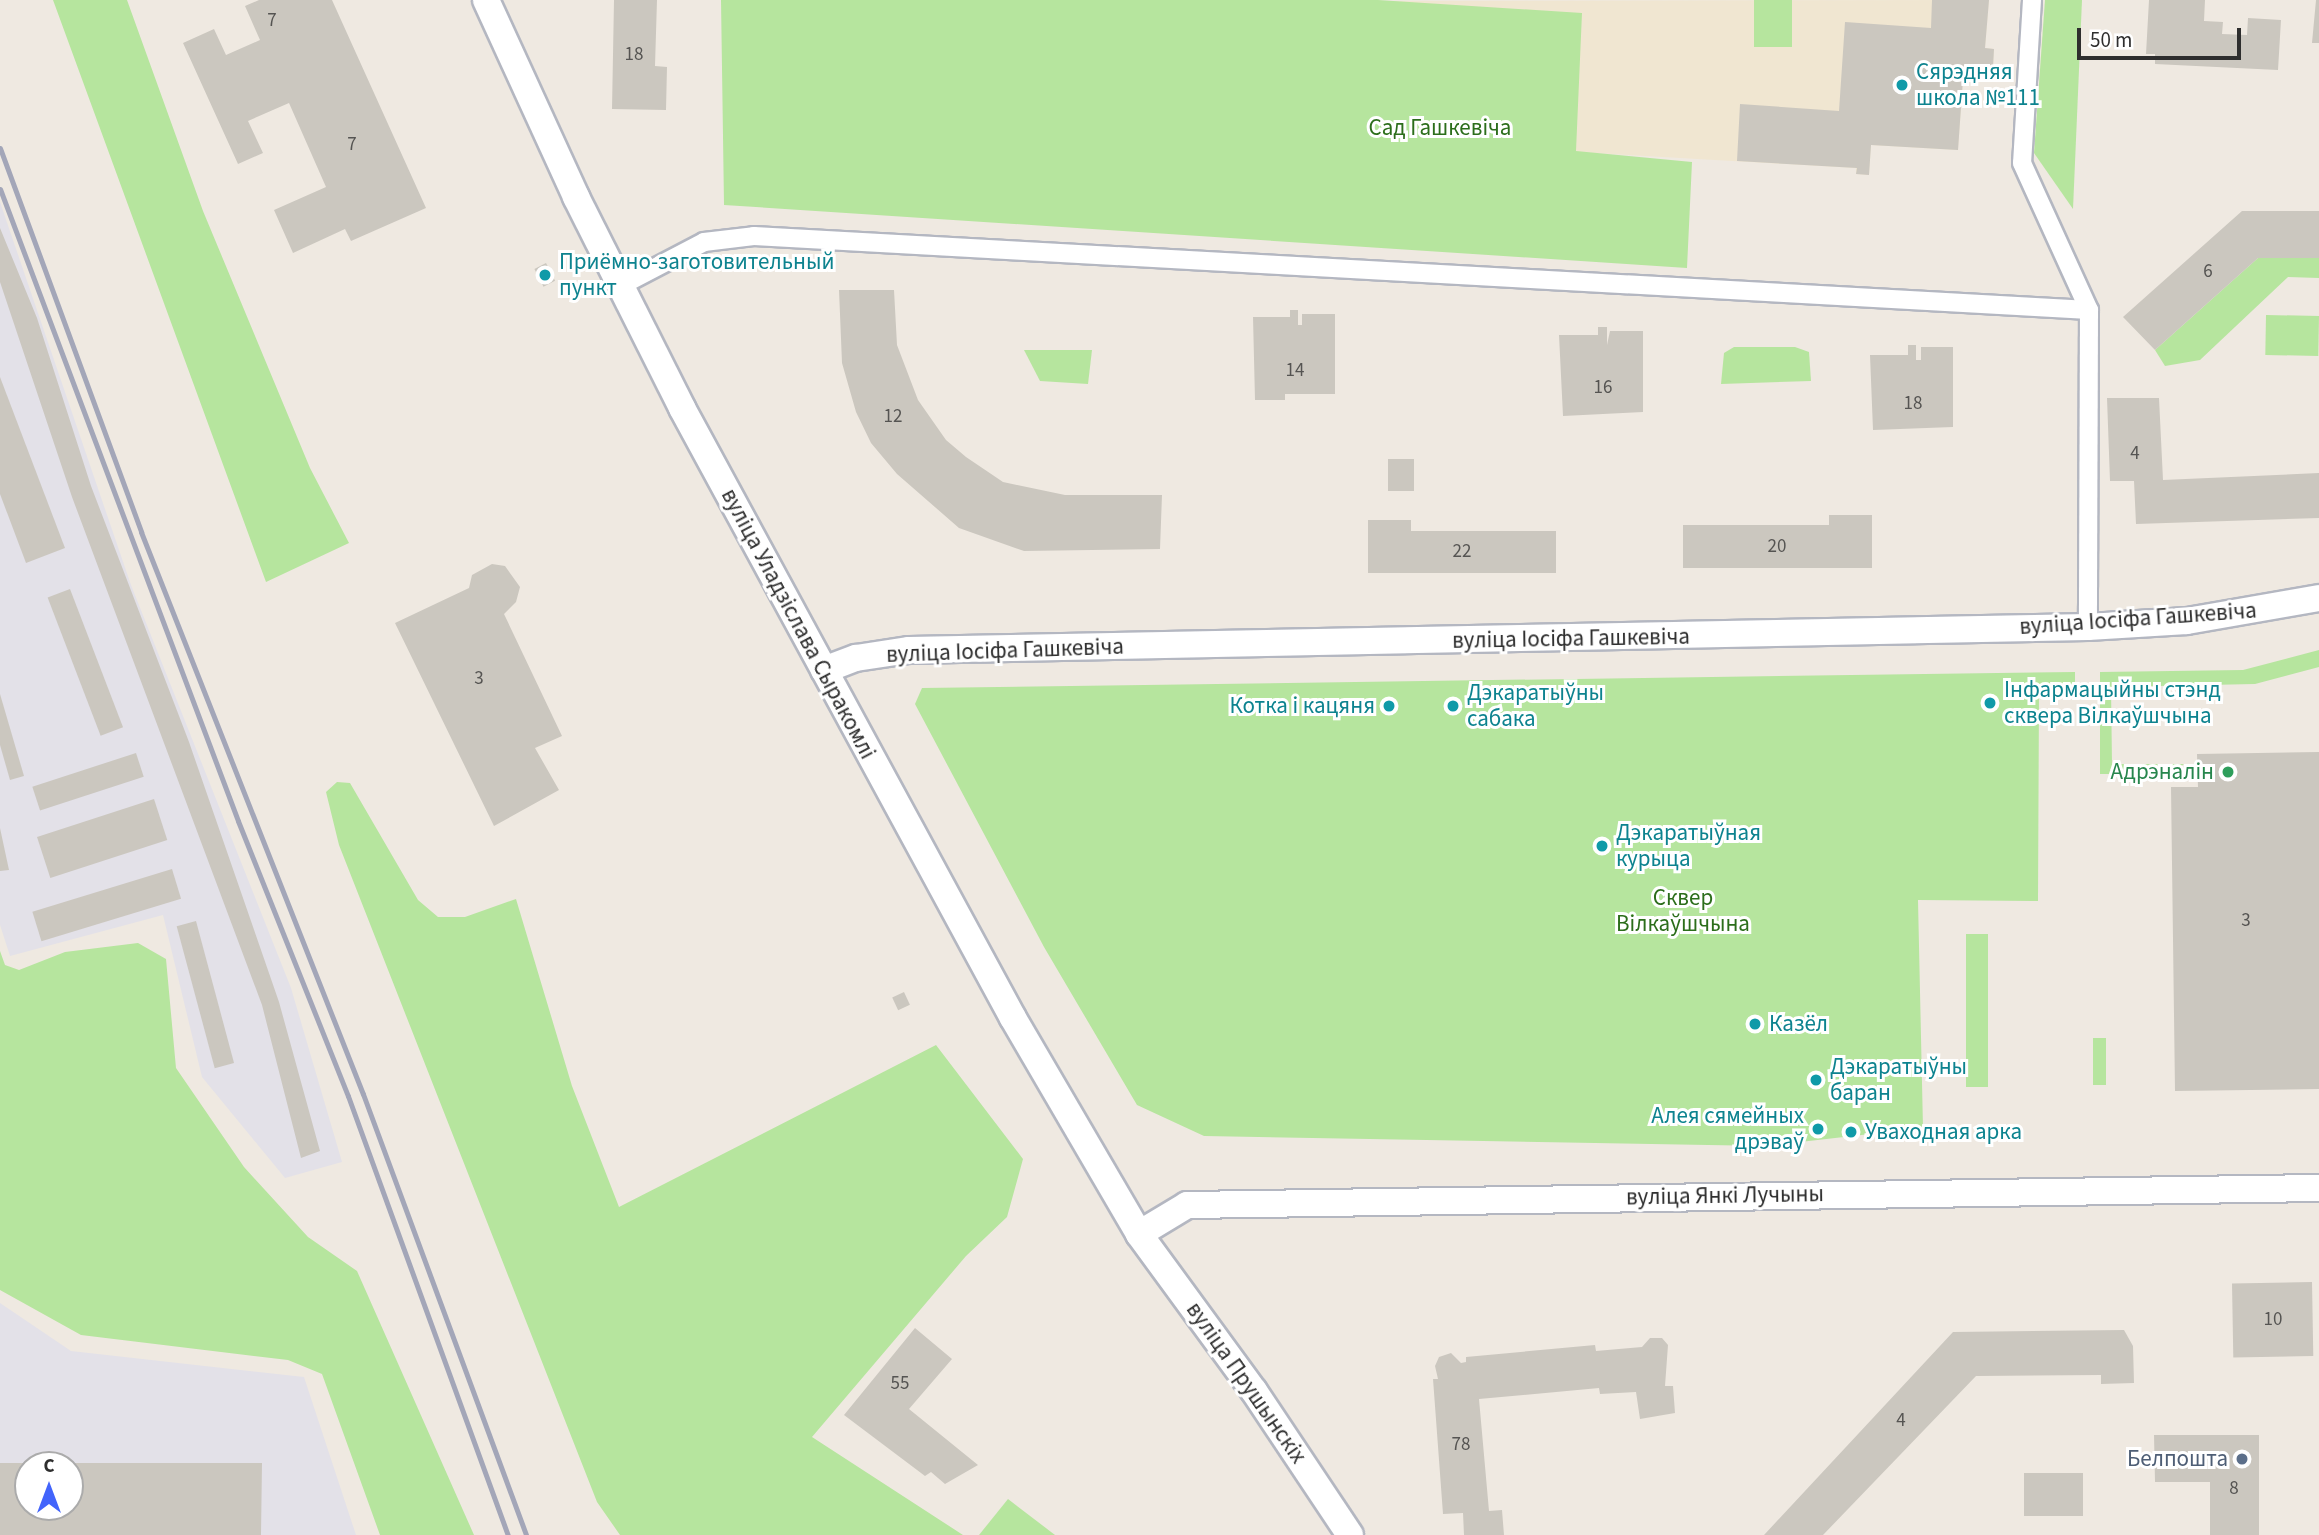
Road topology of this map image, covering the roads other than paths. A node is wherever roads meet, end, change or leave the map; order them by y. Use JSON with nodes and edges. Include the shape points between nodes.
{"nodes":[{"id":1,"x":485,"y":0,"type":"edge"},
{"id":2,"x":2032,"y":0,"type":"edge"},
{"id":3,"x":620,"y":286,"type":"junction"},
{"id":4,"x":2089,"y":310,"type":"junction"},
{"id":5,"x":2319,"y":598,"type":"edge"},
{"id":6,"x":2088,"y":627,"type":"junction"},
{"id":7,"x":824,"y":670,"type":"junction"},
{"id":8,"x":2319,"y":1188,"type":"edge"},
{"id":9,"x":1139,"y":1234,"type":"junction"},
{"id":10,"x":1350,"y":1535,"type":"edge"}],
"edges":[{"from":1,"to":3,"type":"street","name":"вуліца Уладзіслава Сыракомлі"},
{"from":2,"to":4,"type":"street","via":[[2022,163]]},
{"from":3,"to":4,"type":"street","via":[[704,242],[754,236]]},
{"from":3,"to":7,"type":"street","name":"вуліца Уладзіслава Сыракомлі"},
{"from":4,"to":6,"type":"street"},
{"from":5,"to":6,"type":"street","name":"вуліца Іосіфа Гашкевіча","via":[[2188,621]]},
{"from":6,"to":7,"type":"street","name":"вуліца Іосіфа Гашкевіча","via":[[909,650],[856,658]]},
{"from":7,"to":9,"type":"street","name":"вуліца Уладзіслава Сыракомлі","via":[[1013,1018]]},
{"from":8,"to":9,"type":"street","name":"вуліца Янкі Лучыны","via":[[1187,1205]]},
{"from":9,"to":10,"type":"street","name":"вуліца Прушынскіх","via":[[1254,1391]]}]}
